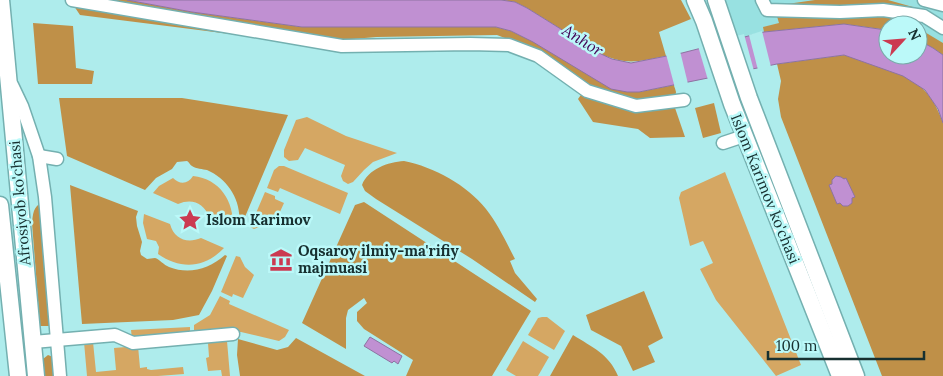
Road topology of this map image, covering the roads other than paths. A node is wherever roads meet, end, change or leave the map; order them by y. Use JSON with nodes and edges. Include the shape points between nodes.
{"nodes":[{"id":1,"x":72,"y":0,"type":"edge"},
{"id":2,"x":695,"y":0,"type":"edge"},
{"id":3,"x":716,"y":0,"type":"edge"},
{"id":4,"x":762,"y":0,"type":"edge"},
{"id":5,"x":926,"y":1,"type":"edge"},
{"id":6,"x":1,"y":4,"type":"edge"},
{"id":7,"x":943,"y":5,"type":"edge"},
{"id":8,"x":723,"y":8,"type":"edge"},
{"id":9,"x":917,"y":15,"type":"edge"},
{"id":10,"x":924,"y":15,"type":"edge"},
{"id":11,"x":928,"y":19,"type":"edge"},
{"id":12,"x":943,"y":28,"type":"edge"},
{"id":13,"x":3,"y":47,"type":"edge"},
{"id":14,"x":8,"y":77,"type":"junction"},
{"id":15,"x":684,"y":100,"type":"dead end"},
{"id":16,"x":744,"y":136,"type":"junction"},
{"id":17,"x":723,"y":143,"type":"dead end"},
{"id":18,"x":39,"y":156,"type":"junction"},
{"id":19,"x":57,"y":159,"type":"dead end"},
{"id":20,"x":0,"y":205,"type":"edge"},
{"id":21,"x":233,"y":334,"type":"dead end"},
{"id":22,"x":57,"y":340,"type":"junction"},
{"id":23,"x":33,"y":342,"type":"junction"},
{"id":24,"x":844,"y":374,"type":"edge"},
{"id":25,"x":18,"y":376,"type":"edge"},
{"id":26,"x":36,"y":376,"type":"edge"},
{"id":27,"x":60,"y":376,"type":"edge"}],
"edges":[{"from":1,"to":15,"type":"street","via":[[342,46],[509,45],[538,56],[587,91],[636,106]]},
{"from":2,"to":16,"type":"main road","name":"Islom Karimov ko'chasi"},
{"from":3,"to":8,"type":"main road","name":"Islom Karimov ko'chasi"},
{"from":4,"to":9,"type":"street","via":[[767,10],[883,10]]},
{"from":5,"to":7,"type":"street"},
{"from":5,"to":10,"type":"street"},
{"from":6,"to":13,"type":"main road","name":"Afrosiyob ko'chasi"},
{"from":8,"to":24,"type":"main road","name":"Islom Karimov ko'chasi","via":[[749,98]]},
{"from":11,"to":12,"type":"street"},
{"from":13,"to":14,"type":"main road","name":"Afrosiyob ko'chasi"},
{"from":14,"to":18,"type":"street"},
{"from":14,"to":23,"type":"main road","name":"Afrosiyob ko'chasi"},
{"from":16,"to":17,"type":"street"},
{"from":16,"to":24,"type":"main road","name":"Islom Karimov ko'chasi"},
{"from":18,"to":19,"type":"street"},
{"from":18,"to":22,"type":"street","via":[[46,197]]},
{"from":20,"to":25,"type":"main road","name":"Afrosiyob ko'chasi"},
{"from":21,"to":22,"type":"street","via":[[132,343],[115,335]]},
{"from":22,"to":23,"type":"street"},
{"from":22,"to":27,"type":"street"},
{"from":23,"to":26,"type":"main road","name":"Afrosiyob ko'chasi"}]}
